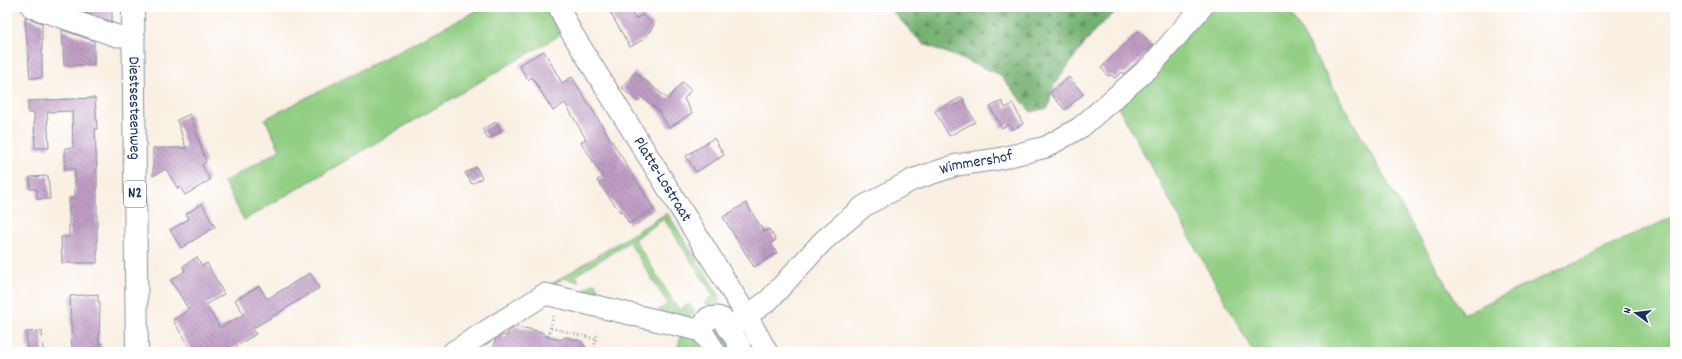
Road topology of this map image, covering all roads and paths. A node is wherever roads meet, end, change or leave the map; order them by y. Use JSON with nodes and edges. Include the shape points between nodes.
{"nodes":[{"id":1,"x":32,"y":7,"type":"edge"},
{"id":2,"x":133,"y":7,"type":"edge"},
{"id":3,"x":559,"y":7,"type":"edge"},
{"id":4,"x":1202,"y":7,"type":"edge"},
{"id":5,"x":134,"y":36,"type":"junction"},
{"id":6,"x":558,"y":297,"type":"junction"},
{"id":7,"x":747,"y":316,"type":"junction"},
{"id":8,"x":551,"y":328,"type":"junction"},
{"id":9,"x":728,"y":328,"type":"junction"},
{"id":10,"x":702,"y":331,"type":"junction"},
{"id":11,"x":597,"y":334,"type":"dead end"},
{"id":12,"x":548,"y":336,"type":"dead end"},
{"id":13,"x":596,"y":339,"type":"junction"},
{"id":14,"x":137,"y":352,"type":"edge"},
{"id":15,"x":453,"y":352,"type":"edge"},
{"id":16,"x":593,"y":352,"type":"edge"},
{"id":17,"x":715,"y":352,"type":"edge"},
{"id":18,"x":739,"y":352,"type":"edge"},
{"id":19,"x":767,"y":352,"type":"edge"}],
"edges":[{"from":1,"to":5,"type":"street","via":[[117,36]]},
{"from":2,"to":5,"type":"main road","name":"Diestsesteenweg","number":"N2"},
{"from":3,"to":7,"type":"street","name":"Platte-Lostraat","via":[[570,30]]},
{"from":4,"to":7,"type":"street","name":"Wimmershof","via":[[1150,68],[1080,127],[1046,146],[998,159],[957,165],[912,180],[864,206],[824,241],[768,301]]},
{"from":5,"to":14,"type":"main road","name":"Diestsesteenweg","number":"N2"},
{"from":6,"to":8,"type":"path"},
{"from":6,"to":10,"type":"street"},
{"from":6,"to":15,"type":"street","via":[[545,294]]},
{"from":7,"to":9,"type":"street","name":"Wimmershof"},
{"from":7,"to":19,"type":"street","name":"Platte-Lostraat"},
{"from":8,"to":12,"type":"path"},
{"from":8,"to":13,"type":"path"},
{"from":9,"to":10,"type":"street","via":[[723,319],[708,318]]},
{"from":9,"to":18,"type":"street","via":[[740,346]]},
{"from":10,"to":17,"type":"street"},
{"from":11,"to":13,"type":"path"},
{"from":13,"to":16,"type":"path"}]}
